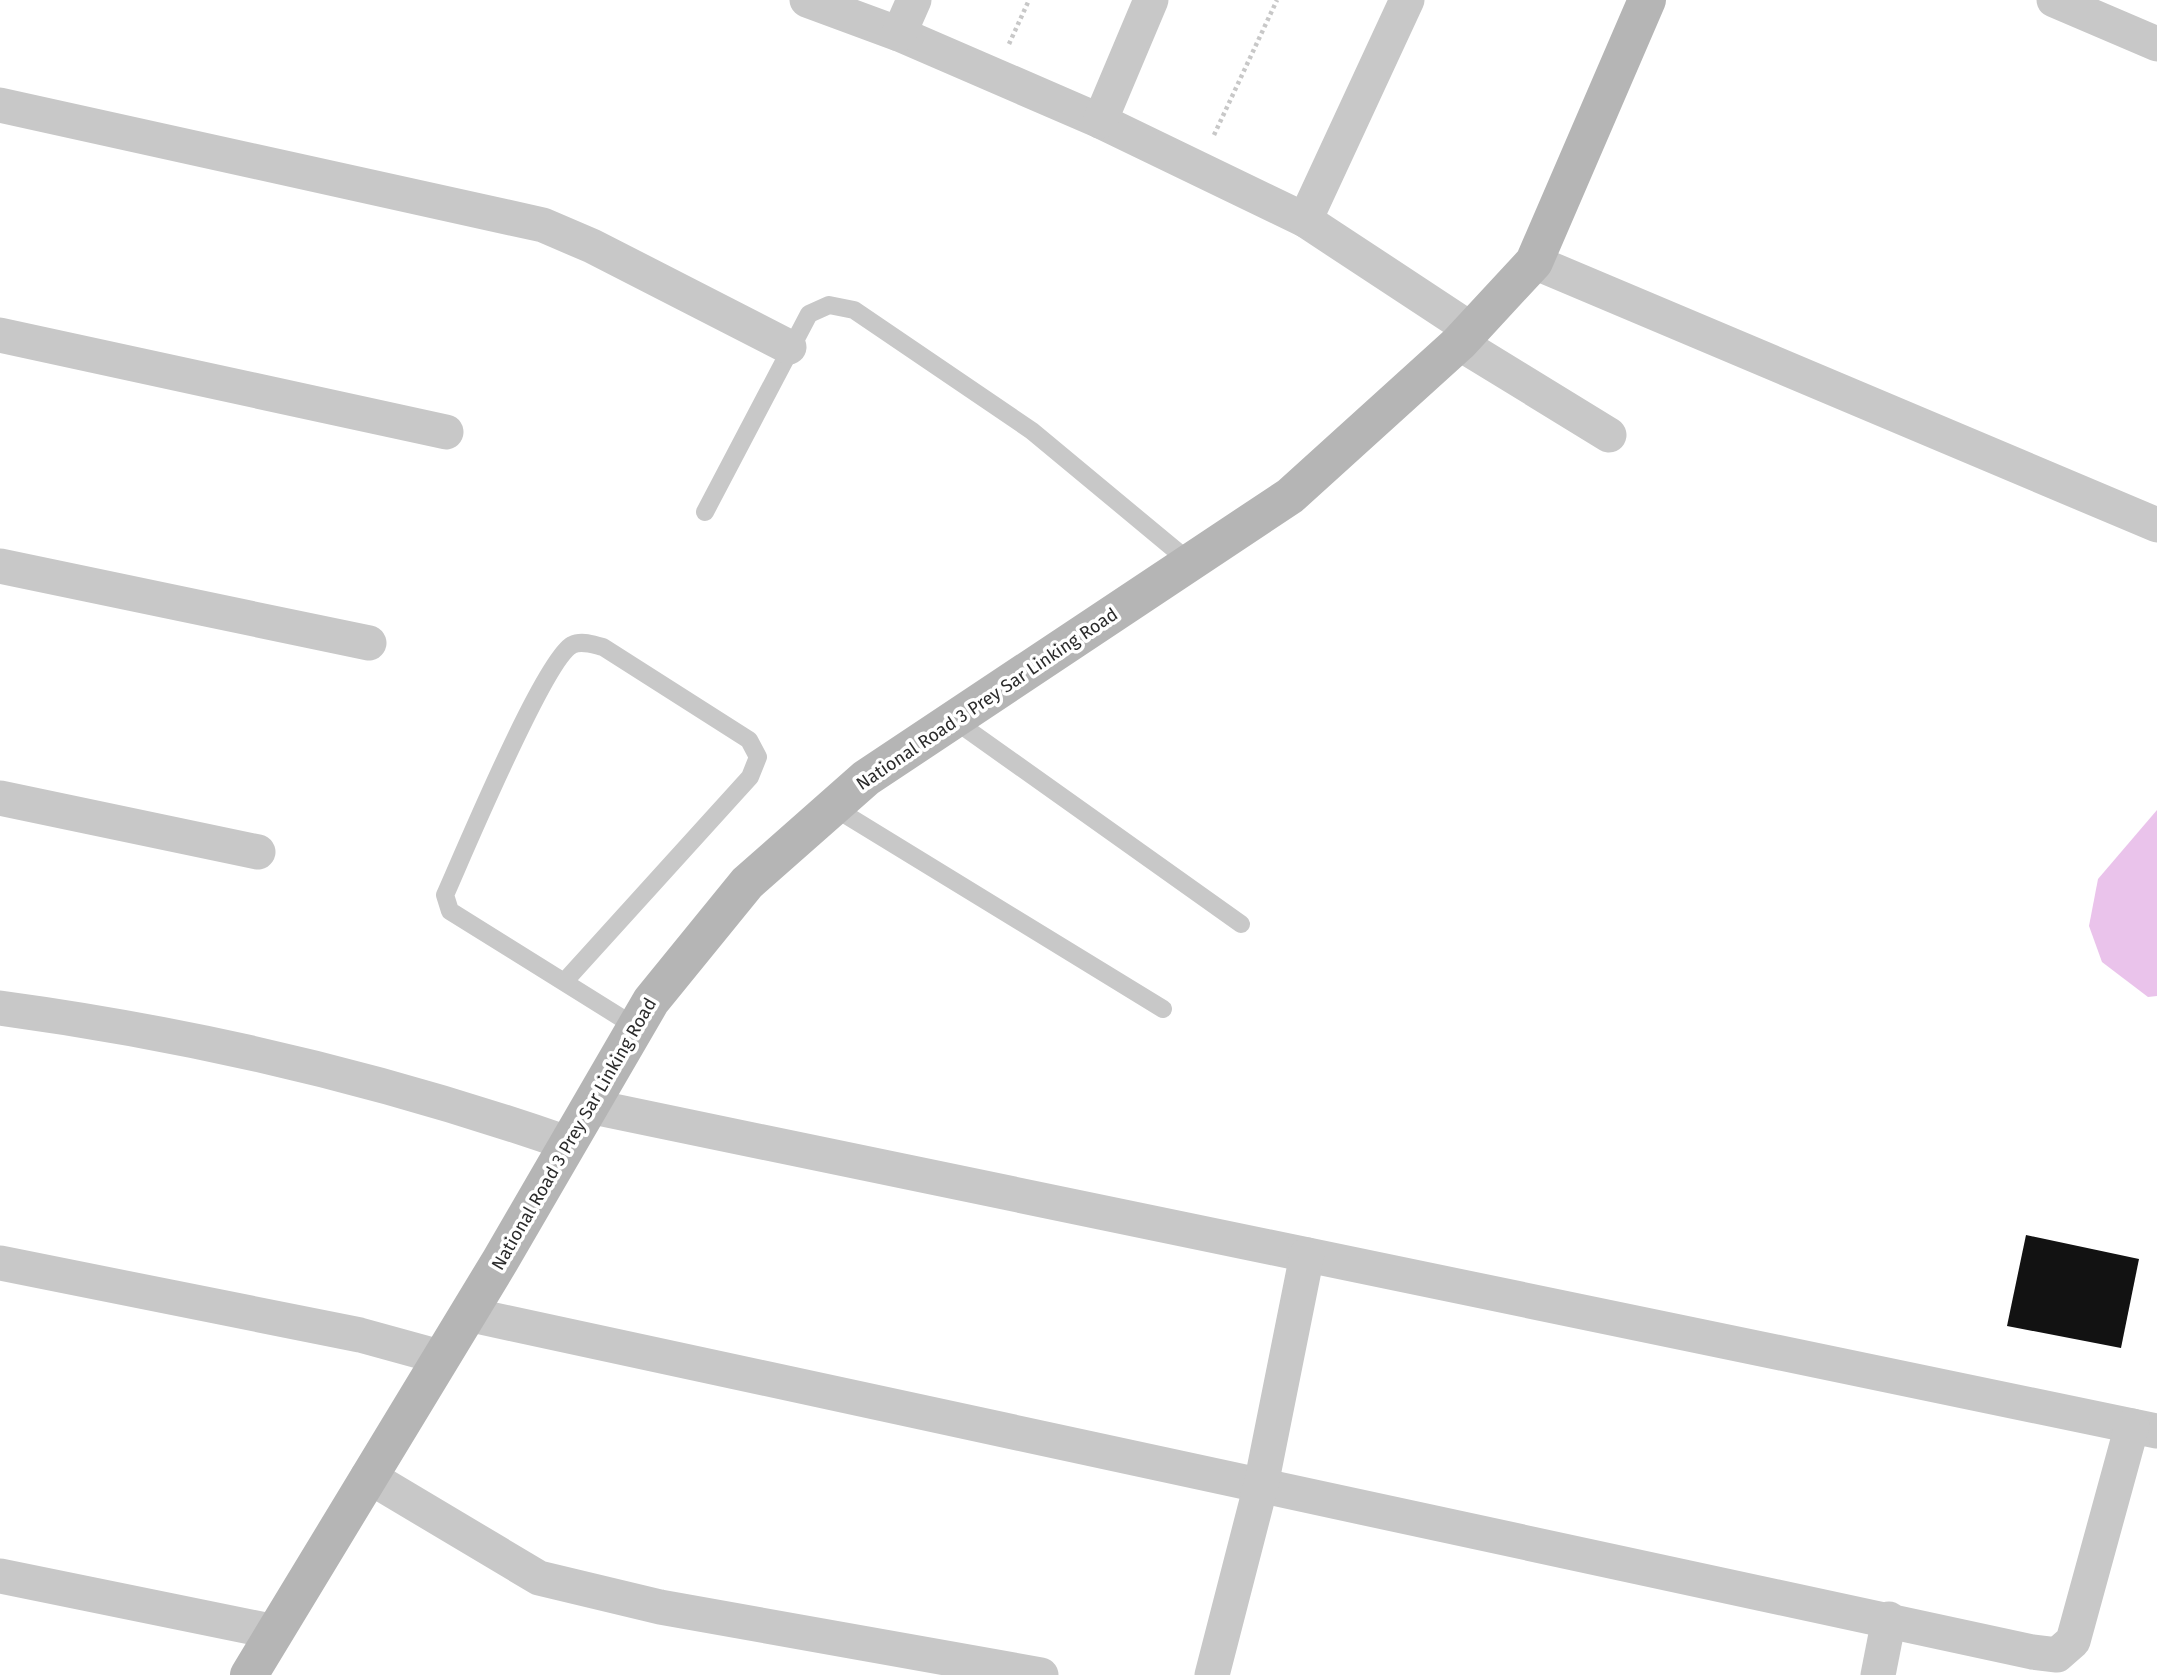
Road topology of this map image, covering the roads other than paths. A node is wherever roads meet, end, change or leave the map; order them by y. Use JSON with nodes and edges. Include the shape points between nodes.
{"nodes":[{"id":1,"x":807,"y":0,"type":"edge"},
{"id":2,"x":914,"y":0,"type":"edge"},
{"id":3,"x":1151,"y":0,"type":"edge"},
{"id":4,"x":1407,"y":0,"type":"edge"},
{"id":5,"x":1647,"y":0,"type":"edge"},
{"id":6,"x":2054,"y":0,"type":"edge"},
{"id":7,"x":899,"y":34,"type":"junction"},
{"id":8,"x":2157,"y":44,"type":"edge"},
{"id":9,"x":0,"y":105,"type":"edge"},
{"id":10,"x":1100,"y":121,"type":"junction"},
{"id":11,"x":1305,"y":220,"type":"junction"},
{"id":12,"x":1534,"y":262,"type":"junction"},
{"id":13,"x":0,"y":335,"type":"edge"},
{"id":14,"x":1465,"y":336,"type":"junction"},
{"id":15,"x":789,"y":347,"type":"junction"},
{"id":16,"x":446,"y":432,"type":"dead end"},
{"id":17,"x":1609,"y":435,"type":"dead end"},
{"id":18,"x":705,"y":512,"type":"dead end"},
{"id":19,"x":2157,"y":525,"type":"edge"},
{"id":20,"x":1191,"y":563,"type":"junction"},
{"id":21,"x":0,"y":566,"type":"edge"},
{"id":22,"x":369,"y":643,"type":"dead end"},
{"id":23,"x":954,"y":720,"type":"junction"},
{"id":24,"x":0,"y":798,"type":"edge"},
{"id":25,"x":833,"y":807,"type":"junction"},
{"id":26,"x":258,"y":852,"type":"dead end"},
{"id":27,"x":1241,"y":924,"type":"dead end"},
{"id":28,"x":565,"y":981,"type":"junction"},
{"id":29,"x":0,"y":1008,"type":"edge"},
{"id":30,"x":1163,"y":1009,"type":"dead end"},
{"id":31,"x":636,"y":1027,"type":"junction"},
{"id":32,"x":589,"y":1106,"type":"junction"},
{"id":33,"x":567,"y":1143,"type":"junction"},
{"id":34,"x":1307,"y":1255,"type":"junction"},
{"id":35,"x":0,"y":1264,"type":"edge"},
{"id":36,"x":467,"y":1314,"type":"junction"},
{"id":37,"x":439,"y":1357,"type":"junction"},
{"id":38,"x":2144,"y":1429,"type":"edge"},
{"id":39,"x":368,"y":1476,"type":"junction"},
{"id":40,"x":1261,"y":1485,"type":"junction"},
{"id":41,"x":0,"y":1576,"type":"edge"},
{"id":42,"x":1889,"y":1619,"type":"junction"},
{"id":43,"x":275,"y":1632,"type":"junction"},
{"id":44,"x":249,"y":1675,"type":"edge"},
{"id":45,"x":1041,"y":1675,"type":"edge"},
{"id":46,"x":1212,"y":1675,"type":"edge"},
{"id":47,"x":1878,"y":1675,"type":"edge"}],
"edges":[{"from":1,"to":7,"type":"street"},
{"from":2,"to":7,"type":"street"},
{"from":3,"to":10,"type":"street"},
{"from":4,"to":11,"type":"street"},
{"from":5,"to":12,"type":"street","name":"National Road 3 Prey Sar Linking Road"},
{"from":6,"to":8,"type":"street"},
{"from":7,"to":10,"type":"street"},
{"from":9,"to":15,"type":"street","via":[[543,225]]},
{"from":10,"to":11,"type":"street"},
{"from":11,"to":14,"type":"street"},
{"from":12,"to":14,"type":"street","name":"National Road 3 Prey Sar Linking Road"},
{"from":12,"to":19,"type":"street"},
{"from":13,"to":16,"type":"street"},
{"from":14,"to":17,"type":"street"},
{"from":14,"to":20,"type":"street","name":"National Road 3 Prey Sar Linking Road","via":[[1290,496]]},
{"from":15,"to":18,"type":"lane"},
{"from":15,"to":20,"type":"lane","via":[[809,314],[830,305],[854,310],[1031,431]]},
{"from":20,"to":23,"type":"street","name":"National Road 3 Prey Sar Linking Road"},
{"from":21,"to":22,"type":"street"},
{"from":23,"to":25,"type":"street","name":"National Road 3 Prey Sar Linking Road","via":[[866,778]]},
{"from":23,"to":27,"type":"lane"},
{"from":24,"to":26,"type":"street"},
{"from":25,"to":30,"type":"lane"},
{"from":25,"to":31,"type":"street","name":"National Road 3 Prey Sar Linking Road","via":[[747,883],[651,1000]]},
{"from":28,"to":28,"type":"lane","via":[[450,911],[445,895],[527,715],[563,653],[573,644],[587,643],[604,647],[749,740],[758,757],[750,778]]},
{"from":28,"to":31,"type":"lane"},
{"from":29,"to":33,"type":"street","via":[[74,1018],[300,1063],[458,1105]]},
{"from":31,"to":32,"type":"street","name":"National Road 3 Prey Sar Linking Road"},
{"from":32,"to":33,"type":"street","name":"National Road 3 Prey Sar Linking Road"},
{"from":32,"to":34,"type":"street"},
{"from":33,"to":36,"type":"street","name":"National Road 3 Prey Sar Linking Road"},
{"from":34,"to":38,"type":"street"},
{"from":34,"to":40,"type":"street"},
{"from":35,"to":37,"type":"street","via":[[360,1335]]},
{"from":36,"to":37,"type":"street","name":"National Road 3 Prey Sar Linking Road"},
{"from":36,"to":40,"type":"street"},
{"from":37,"to":39,"type":"street","name":"National Road 3 Prey Sar Linking Road"},
{"from":38,"to":42,"type":"street","via":[[2073,1641],[2057,1655]]},
{"from":39,"to":43,"type":"street","name":"National Road 3 Prey Sar Linking Road"},
{"from":39,"to":45,"type":"street","via":[[539,1578],[660,1607]]},
{"from":40,"to":42,"type":"street"},
{"from":40,"to":46,"type":"street"},
{"from":41,"to":43,"type":"street"},
{"from":42,"to":47,"type":"street"},
{"from":43,"to":44,"type":"street","name":"National Road 3 Prey Sar Linking Road"}]}
